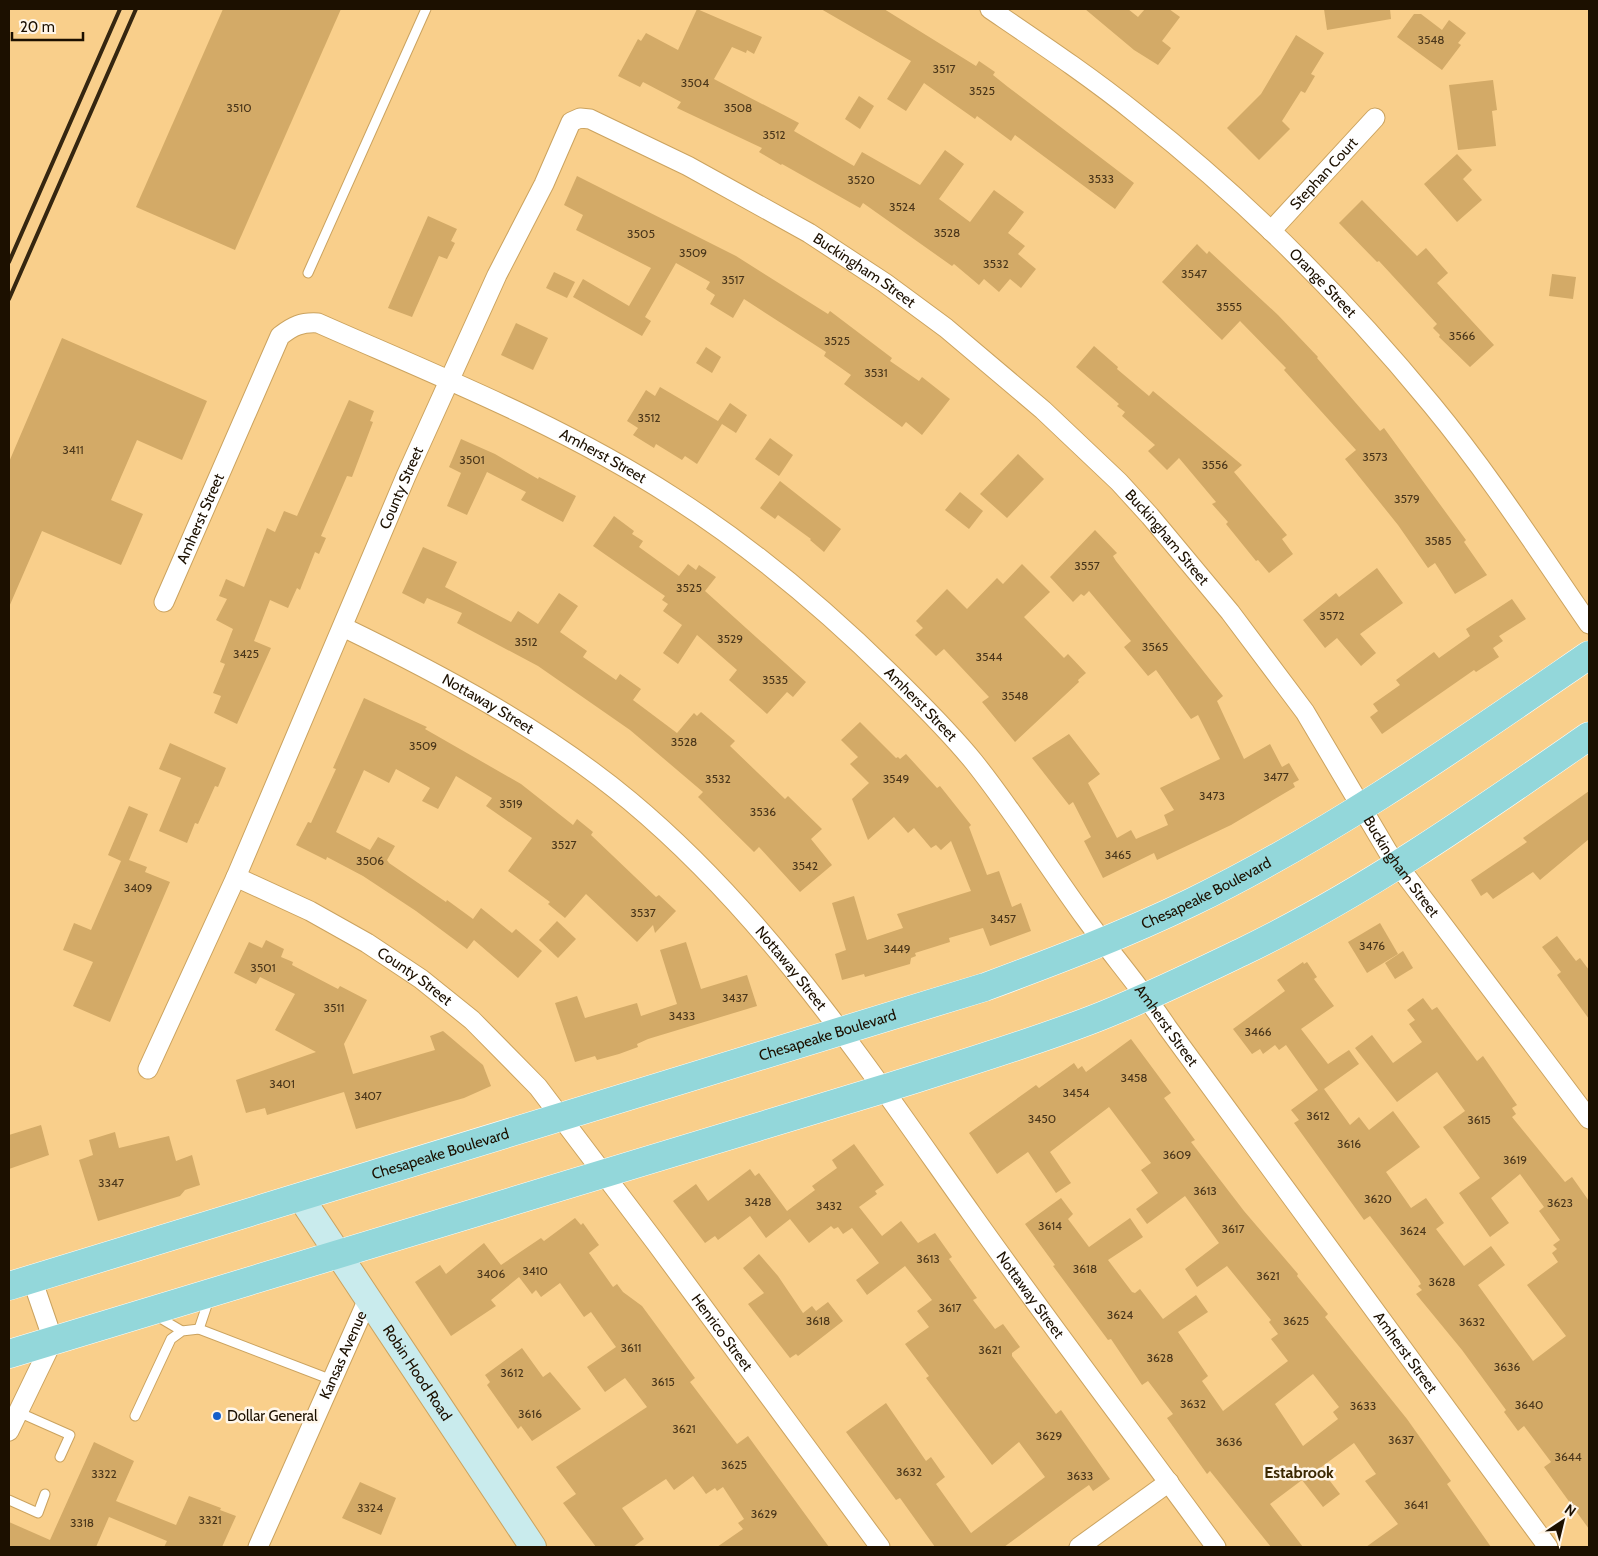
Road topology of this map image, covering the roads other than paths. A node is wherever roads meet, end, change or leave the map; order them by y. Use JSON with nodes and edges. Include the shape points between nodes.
{"nodes":[{"id":1,"x":426,"y":9,"type":"edge"},
{"id":2,"x":990,"y":9,"type":"edge"},
{"id":3,"x":1375,"y":118,"type":"dead end"},
{"id":4,"x":590,"y":119,"type":"joint"},
{"id":5,"x":1271,"y":231,"type":"junction"},
{"id":6,"x":308,"y":273,"type":"dead end"},
{"id":7,"x":449,"y":380,"type":"junction"},
{"id":8,"x":164,"y":602,"type":"dead end"},
{"id":9,"x":1589,"y":624,"type":"edge"},
{"id":10,"x":343,"y":627,"type":"junction"},
{"id":11,"x":1589,"y":655,"type":"edge"},
{"id":12,"x":1589,"y":736,"type":"edge"},
{"id":13,"x":1362,"y":808,"type":"junction"},
{"id":14,"x":1397,"y":865,"type":"junction"},
{"id":15,"x":236,"y":877,"type":"junction"},
{"id":16,"x":1105,"y":942,"type":"junction"},
{"id":17,"x":1146,"y":996,"type":"junction"},
{"id":18,"x":841,"y":1032,"type":"junction"},
{"id":19,"x":148,"y":1069,"type":"dead end"},
{"id":20,"x":883,"y":1089,"type":"junction"},
{"id":21,"x":562,"y":1118,"type":"junction"},
{"id":22,"x":1589,"y":1119,"type":"edge"},
{"id":23,"x":603,"y":1174,"type":"junction"},
{"id":24,"x":301,"y":1198,"type":"junction"},
{"id":25,"x":338,"y":1254,"type":"junction"},
{"id":26,"x":21,"y":1283,"type":"edge"},
{"id":27,"x":212,"y":1292,"type":"junction"},
{"id":28,"x":368,"y":1299,"type":"junction"},
{"id":29,"x":149,"y":1311,"type":"junction"},
{"id":30,"x":199,"y":1330,"type":"junction"},
{"id":31,"x":182,"y":1331,"type":"junction"},
{"id":32,"x":53,"y":1340,"type":"junction"},
{"id":33,"x":9,"y":1354,"type":"edge"},
{"id":34,"x":332,"y":1380,"type":"junction"},
{"id":35,"x":18,"y":1412,"type":"junction"},
{"id":36,"x":135,"y":1416,"type":"dead end"},
{"id":37,"x":9,"y":1431,"type":"edge"},
{"id":38,"x":60,"y":1457,"type":"dead end"},
{"id":39,"x":1168,"y":1482,"type":"junction"},
{"id":40,"x":45,"y":1494,"type":"dead end"},
{"id":41,"x":9,"y":1500,"type":"edge"},
{"id":42,"x":258,"y":1547,"type":"edge"},
{"id":43,"x":533,"y":1547,"type":"edge"},
{"id":44,"x":880,"y":1547,"type":"edge"},
{"id":45,"x":1079,"y":1547,"type":"edge"},
{"id":46,"x":1216,"y":1547,"type":"edge"},
{"id":47,"x":1548,"y":1547,"type":"edge"}],
"edges":[{"from":1,"to":6,"type":"lane"},
{"from":2,"to":5,"type":"street","name":"Orange Street","via":[[1139,115]]},
{"from":3,"to":5,"type":"street","name":"Stephan Court"},
{"from":4,"to":7,"type":"street","name":"County Street","via":[[580,118],[571,122]]},
{"from":4,"to":13,"type":"street","name":"Buckingham Street","via":[[688,166],[809,233],[946,328],[1043,410],[1119,482],[1230,612],[1305,712]]},
{"from":5,"to":9,"type":"street","name":"Orange Street","via":[[1356,318],[1432,405],[1495,487]]},
{"from":7,"to":8,"type":"street","name":"Amherst Street","via":[[318,323],[304,322],[291,327],[280,336]]},
{"from":7,"to":10,"type":"street","name":"County Street"},
{"from":7,"to":16,"type":"street","name":"Amherst Street","via":[[544,424],[666,492],[747,548],[816,603],[923,706],[973,761]]},
{"from":10,"to":15,"type":"street","name":"County Street"},
{"from":10,"to":18,"type":"street","name":"Nottaway Street","via":[[500,708],[566,752],[630,801],[736,901]]},
{"from":11,"to":13,"type":"main road","name":"Chesapeake Boulevard"},
{"from":12,"to":14,"type":"main road"},
{"from":13,"to":14,"type":"street","name":"Buckingham Street"},
{"from":13,"to":16,"type":"main road","name":"Chesapeake Boulevard","via":[[1193,902]]},
{"from":14,"to":17,"type":"main road","via":[[1245,951]]},
{"from":14,"to":22,"type":"street","name":"Buckingham Street"},
{"from":15,"to":19,"type":"street","name":"County Street"},
{"from":15,"to":21,"type":"street","name":"County Street","via":[[310,911],[421,979],[472,1020],[538,1086]]},
{"from":16,"to":17,"type":"street","name":"Amherst Street"},
{"from":16,"to":18,"type":"main road","name":"Chesapeake Boulevard","via":[[985,987]]},
{"from":17,"to":20,"type":"main road","via":[[1020,1046]]},
{"from":17,"to":47,"type":"street","name":"Amherst Street"},
{"from":18,"to":20,"type":"street","name":"Nottaway Street"},
{"from":18,"to":21,"type":"main road","name":"Chesapeake Boulevard"},
{"from":20,"to":23,"type":"main road"},
{"from":20,"to":39,"type":"street","name":"Nottaway Street"},
{"from":21,"to":23,"type":"street","name":"Henrico Street"},
{"from":21,"to":24,"type":"main road","name":"Chesapeake Boulevard"},
{"from":23,"to":25,"type":"main road"},
{"from":23,"to":44,"type":"street","name":"Henrico Street"},
{"from":24,"to":25,"type":"street","name":"Robin Hood Road"},
{"from":24,"to":26,"type":"main road","name":"Chesapeake Boulevard"},
{"from":25,"to":27,"type":"main road"},
{"from":25,"to":28,"type":"street","name":"Robin Hood Road"},
{"from":26,"to":32,"type":"street"},
{"from":27,"to":29,"type":"main road"},
{"from":27,"to":30,"type":"lane"},
{"from":28,"to":34,"type":"street","name":"Kansas Avenue"},
{"from":28,"to":43,"type":"street","name":"Robin Hood Road"},
{"from":29,"to":31,"type":"lane"},
{"from":29,"to":32,"type":"main road"},
{"from":30,"to":31,"type":"lane"},
{"from":30,"to":34,"type":"lane"},
{"from":31,"to":36,"type":"lane","via":[[171,1339]]},
{"from":32,"to":33,"type":"main road"},
{"from":32,"to":35,"type":"street"},
{"from":34,"to":42,"type":"street","name":"Kansas Avenue"},
{"from":35,"to":37,"type":"street"},
{"from":35,"to":38,"type":"lane","via":[[70,1435]]},
{"from":39,"to":45,"type":"street"},
{"from":39,"to":46,"type":"street","name":"Nottaway Street"},
{"from":40,"to":41,"type":"lane","via":[[38,1513]]}]}
